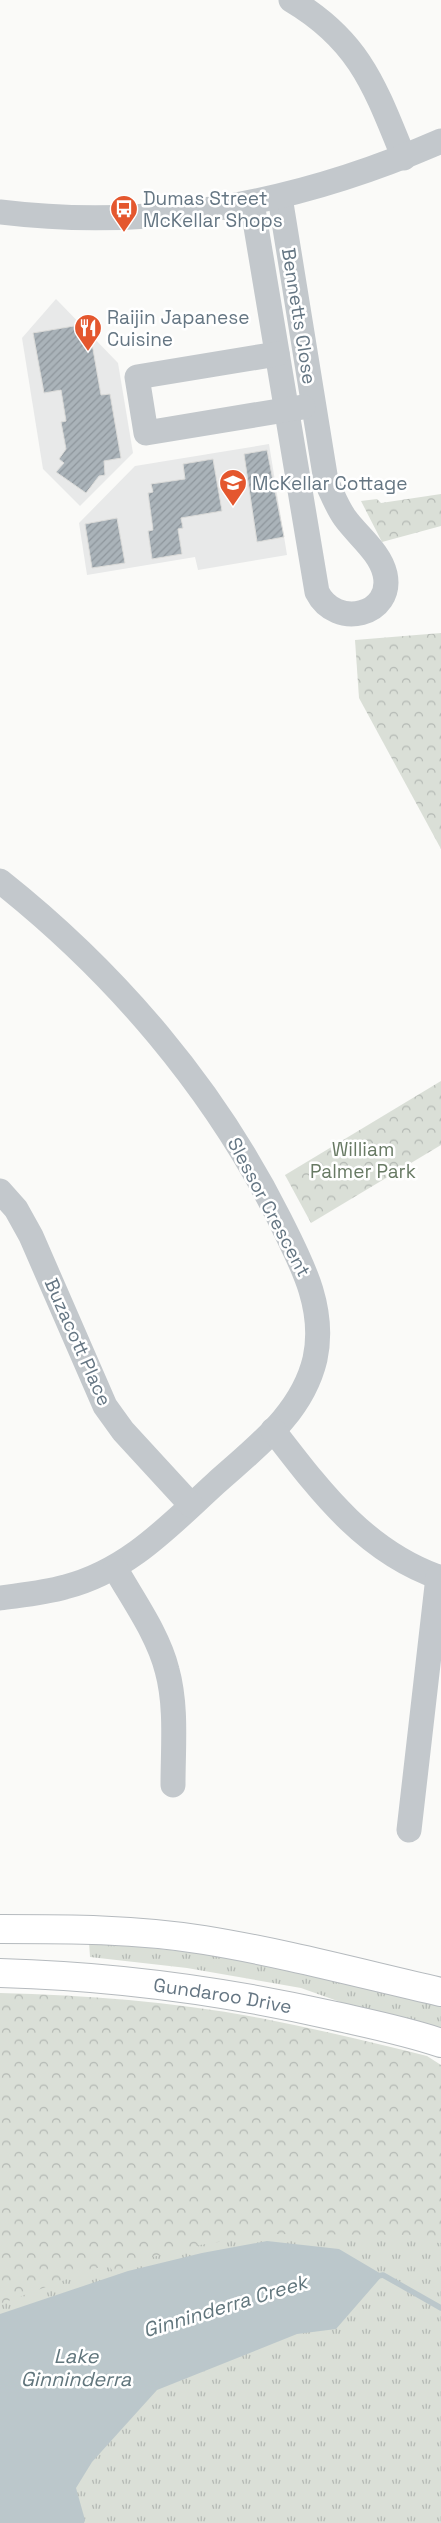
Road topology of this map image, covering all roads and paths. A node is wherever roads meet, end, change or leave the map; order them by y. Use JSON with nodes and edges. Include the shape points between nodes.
{"nodes":[{"id":1,"x":291,"y":0,"type":"edge"},
{"id":2,"x":441,"y":141,"type":"edge"},
{"id":3,"x":404,"y":158,"type":"junction"},
{"id":4,"x":280,"y":197,"type":"junction"},
{"id":5,"x":252,"y":203,"type":"junction"},
{"id":6,"x":0,"y":212,"type":"edge"},
{"id":7,"x":277,"y":354,"type":"junction"},
{"id":8,"x":313,"y":405,"type":"junction"},
{"id":9,"x":286,"y":409,"type":"junction"},
{"id":10,"x":0,"y":881,"type":"edge"},
{"id":11,"x":0,"y":1191,"type":"edge"},
{"id":12,"x":274,"y":1430,"type":"junction"},
{"id":13,"x":191,"y":1506,"type":"junction"},
{"id":14,"x":115,"y":1568,"type":"junction"},
{"id":15,"x":439,"y":1578,"type":"edge"},
{"id":16,"x":0,"y":1598,"type":"edge"},
{"id":17,"x":173,"y":1785,"type":"dead end"},
{"id":18,"x":409,"y":1830,"type":"dead end"},
{"id":19,"x":1,"y":1928,"type":"edge"},
{"id":20,"x":0,"y":1973,"type":"edge"},
{"id":21,"x":441,"y":1992,"type":"edge"},
{"id":22,"x":441,"y":2043,"type":"edge"}],
"edges":[{"from":1,"to":3,"type":"street","via":[[323,21],[350,48],[380,98]]},
{"from":2,"to":3,"type":"street"},
{"from":3,"to":4,"type":"street"},
{"from":4,"to":5,"type":"street"},
{"from":4,"to":8,"type":"street","name":"Bennetts Close"},
{"from":5,"to":6,"type":"street","via":[[165,215],[97,218]]},
{"from":5,"to":7,"type":"street","name":"Bennetts Close"},
{"from":7,"to":9,"type":"street","name":"Bennetts Close"},
{"from":7,"to":9,"type":"street","name":"Bennetts Close","via":[[136,377],[146,432]]},
{"from":8,"to":9,"type":"street","name":"Bennetts Close"},
{"from":8,"to":9,"type":"street","name":"Bennetts Close","via":[[326,481],[338,506],[379,560],[385,576],[380,598],[368,611],[357,614],[333,611],[317,592]]},
{"from":10,"to":12,"type":"street","name":"Slessor Crescent","via":[[73,944],[154,1030],[225,1125],[283,1225],[312,1290],[317,1340],[304,1390]]},
{"from":11,"to":13,"type":"street","name":"Buzacott Place","via":[[16,1209],[31,1236],[105,1406]]},
{"from":12,"to":13,"type":"street","name":"Slessor Crescent"},
{"from":12,"to":15,"type":"street","via":[[347,1520],[398,1558]]},
{"from":13,"to":14,"type":"street","name":"Slessor Crescent","via":[[142,1550]]},
{"from":14,"to":16,"type":"street","name":"Slessor Crescent","via":[[66,1587]]},
{"from":14,"to":17,"type":"street","via":[[155,1639],[167,1669],[172,1691]]},
{"from":15,"to":18,"type":"street"},
{"from":19,"to":21,"type":"main road","via":[[108,1930],[204,1940]]},
{"from":20,"to":22,"type":"main road","name":"Gundaroo Drive","via":[[93,1978],[203,1991],[296,2007]]}]}
